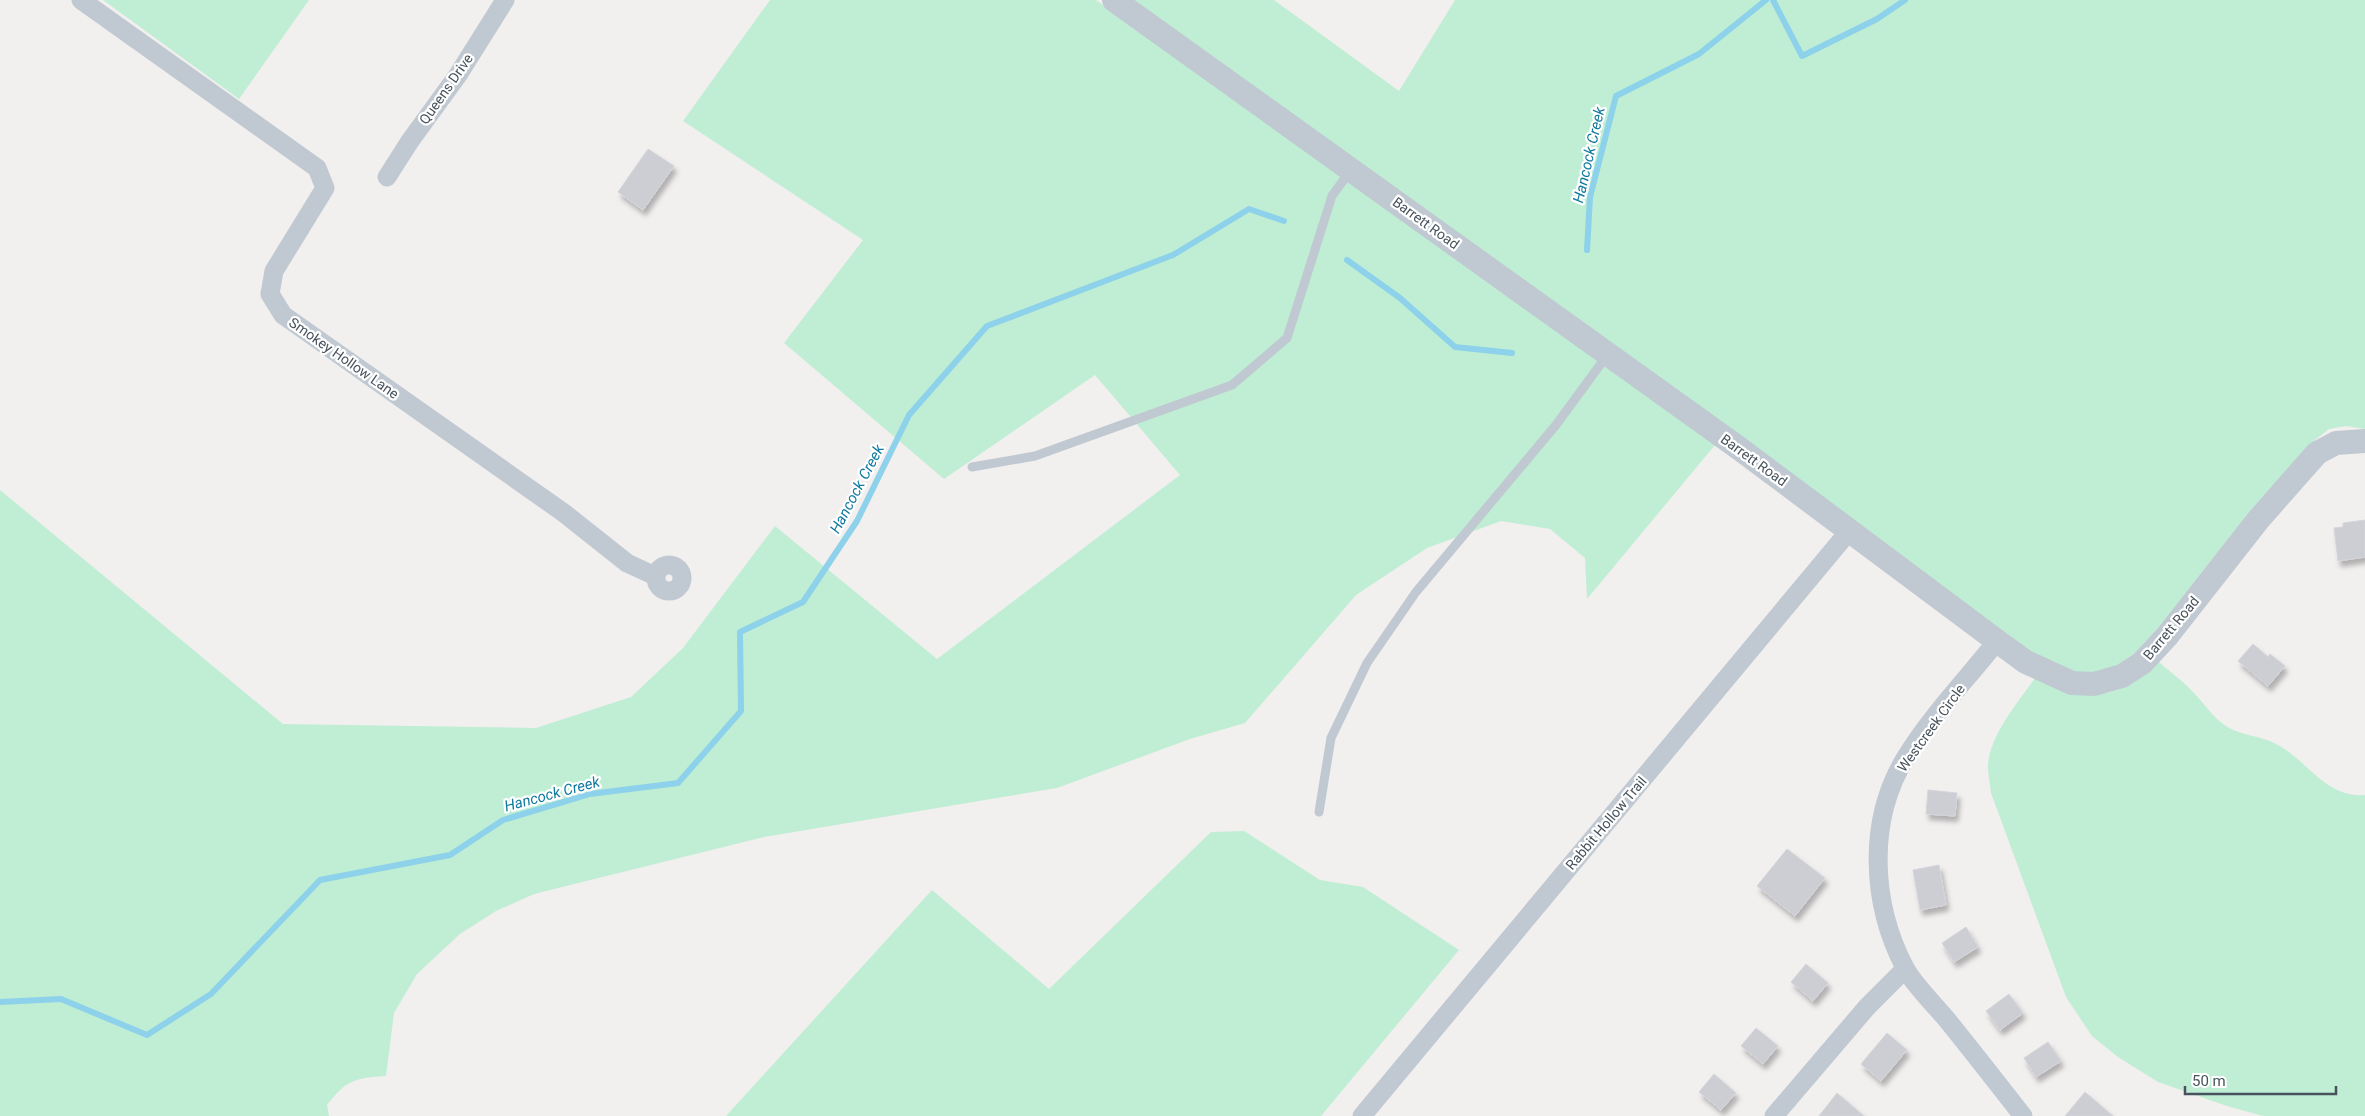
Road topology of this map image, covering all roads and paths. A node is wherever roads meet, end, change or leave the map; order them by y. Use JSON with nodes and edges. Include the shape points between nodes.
{"nodes":[{"id":1,"x":81,"y":0,"type":"edge"},
{"id":2,"x":505,"y":0,"type":"edge"},
{"id":3,"x":1114,"y":0,"type":"edge"},
{"id":4,"x":1351,"y":169,"type":"junction"},
{"id":5,"x":386,"y":177,"type":"dead end"},
{"id":6,"x":1608,"y":354,"type":"junction"},
{"id":7,"x":2365,"y":441,"type":"edge"},
{"id":8,"x":972,"y":467,"type":"dead end"},
{"id":9,"x":1850,"y":530,"type":"junction"},
{"id":10,"x":656,"y":576,"type":"dead end"},
{"id":11,"x":1997,"y":641,"type":"junction"},
{"id":12,"x":1320,"y":812,"type":"dead end"},
{"id":13,"x":1905,"y":969,"type":"junction"},
{"id":14,"x":1362,"y":1116,"type":"edge"},
{"id":15,"x":1774,"y":1116,"type":"edge"},
{"id":16,"x":2022,"y":1116,"type":"edge"}],
"edges":[{"from":1,"to":10,"type":"street","name":"Smokey Hollow Lane","via":[[317,168],[325,188],[274,271],[270,294],[284,315],[564,513],[626,563]]},
{"from":2,"to":5,"type":"street","name":"Queens Drive","via":[[458,75]]},
{"from":3,"to":4,"type":"street","name":"Barrett Road"},
{"from":4,"to":6,"type":"street","name":"Barrett Road"},
{"from":4,"to":8,"type":"lane","via":[[1332,196],[1287,338],[1232,385],[1035,456]]},
{"from":6,"to":9,"type":"street","name":"Barrett Road"},
{"from":6,"to":12,"type":"lane","via":[[1550,433],[1416,592],[1367,663],[1331,738]]},
{"from":7,"to":11,"type":"street","name":"Barrett Road","via":[[2336,443],[2317,453],[2258,520],[2167,636],[2142,662],[2122,676],[2094,684],[2072,683],[2026,662]]},
{"from":9,"to":11,"type":"street","name":"Barrett Road"},
{"from":9,"to":14,"type":"street","name":"Rabbit Hollow Trail"},
{"from":11,"to":13,"type":"street","name":"Westcreek Circle","via":[[1906,757],[1894,780],[1881,822],[1878,855],[1880,890],[1886,919]]},
{"from":13,"to":15,"type":"street","via":[[1867,1006]]},
{"from":13,"to":16,"type":"street","name":"Westcreek Circle"}]}
